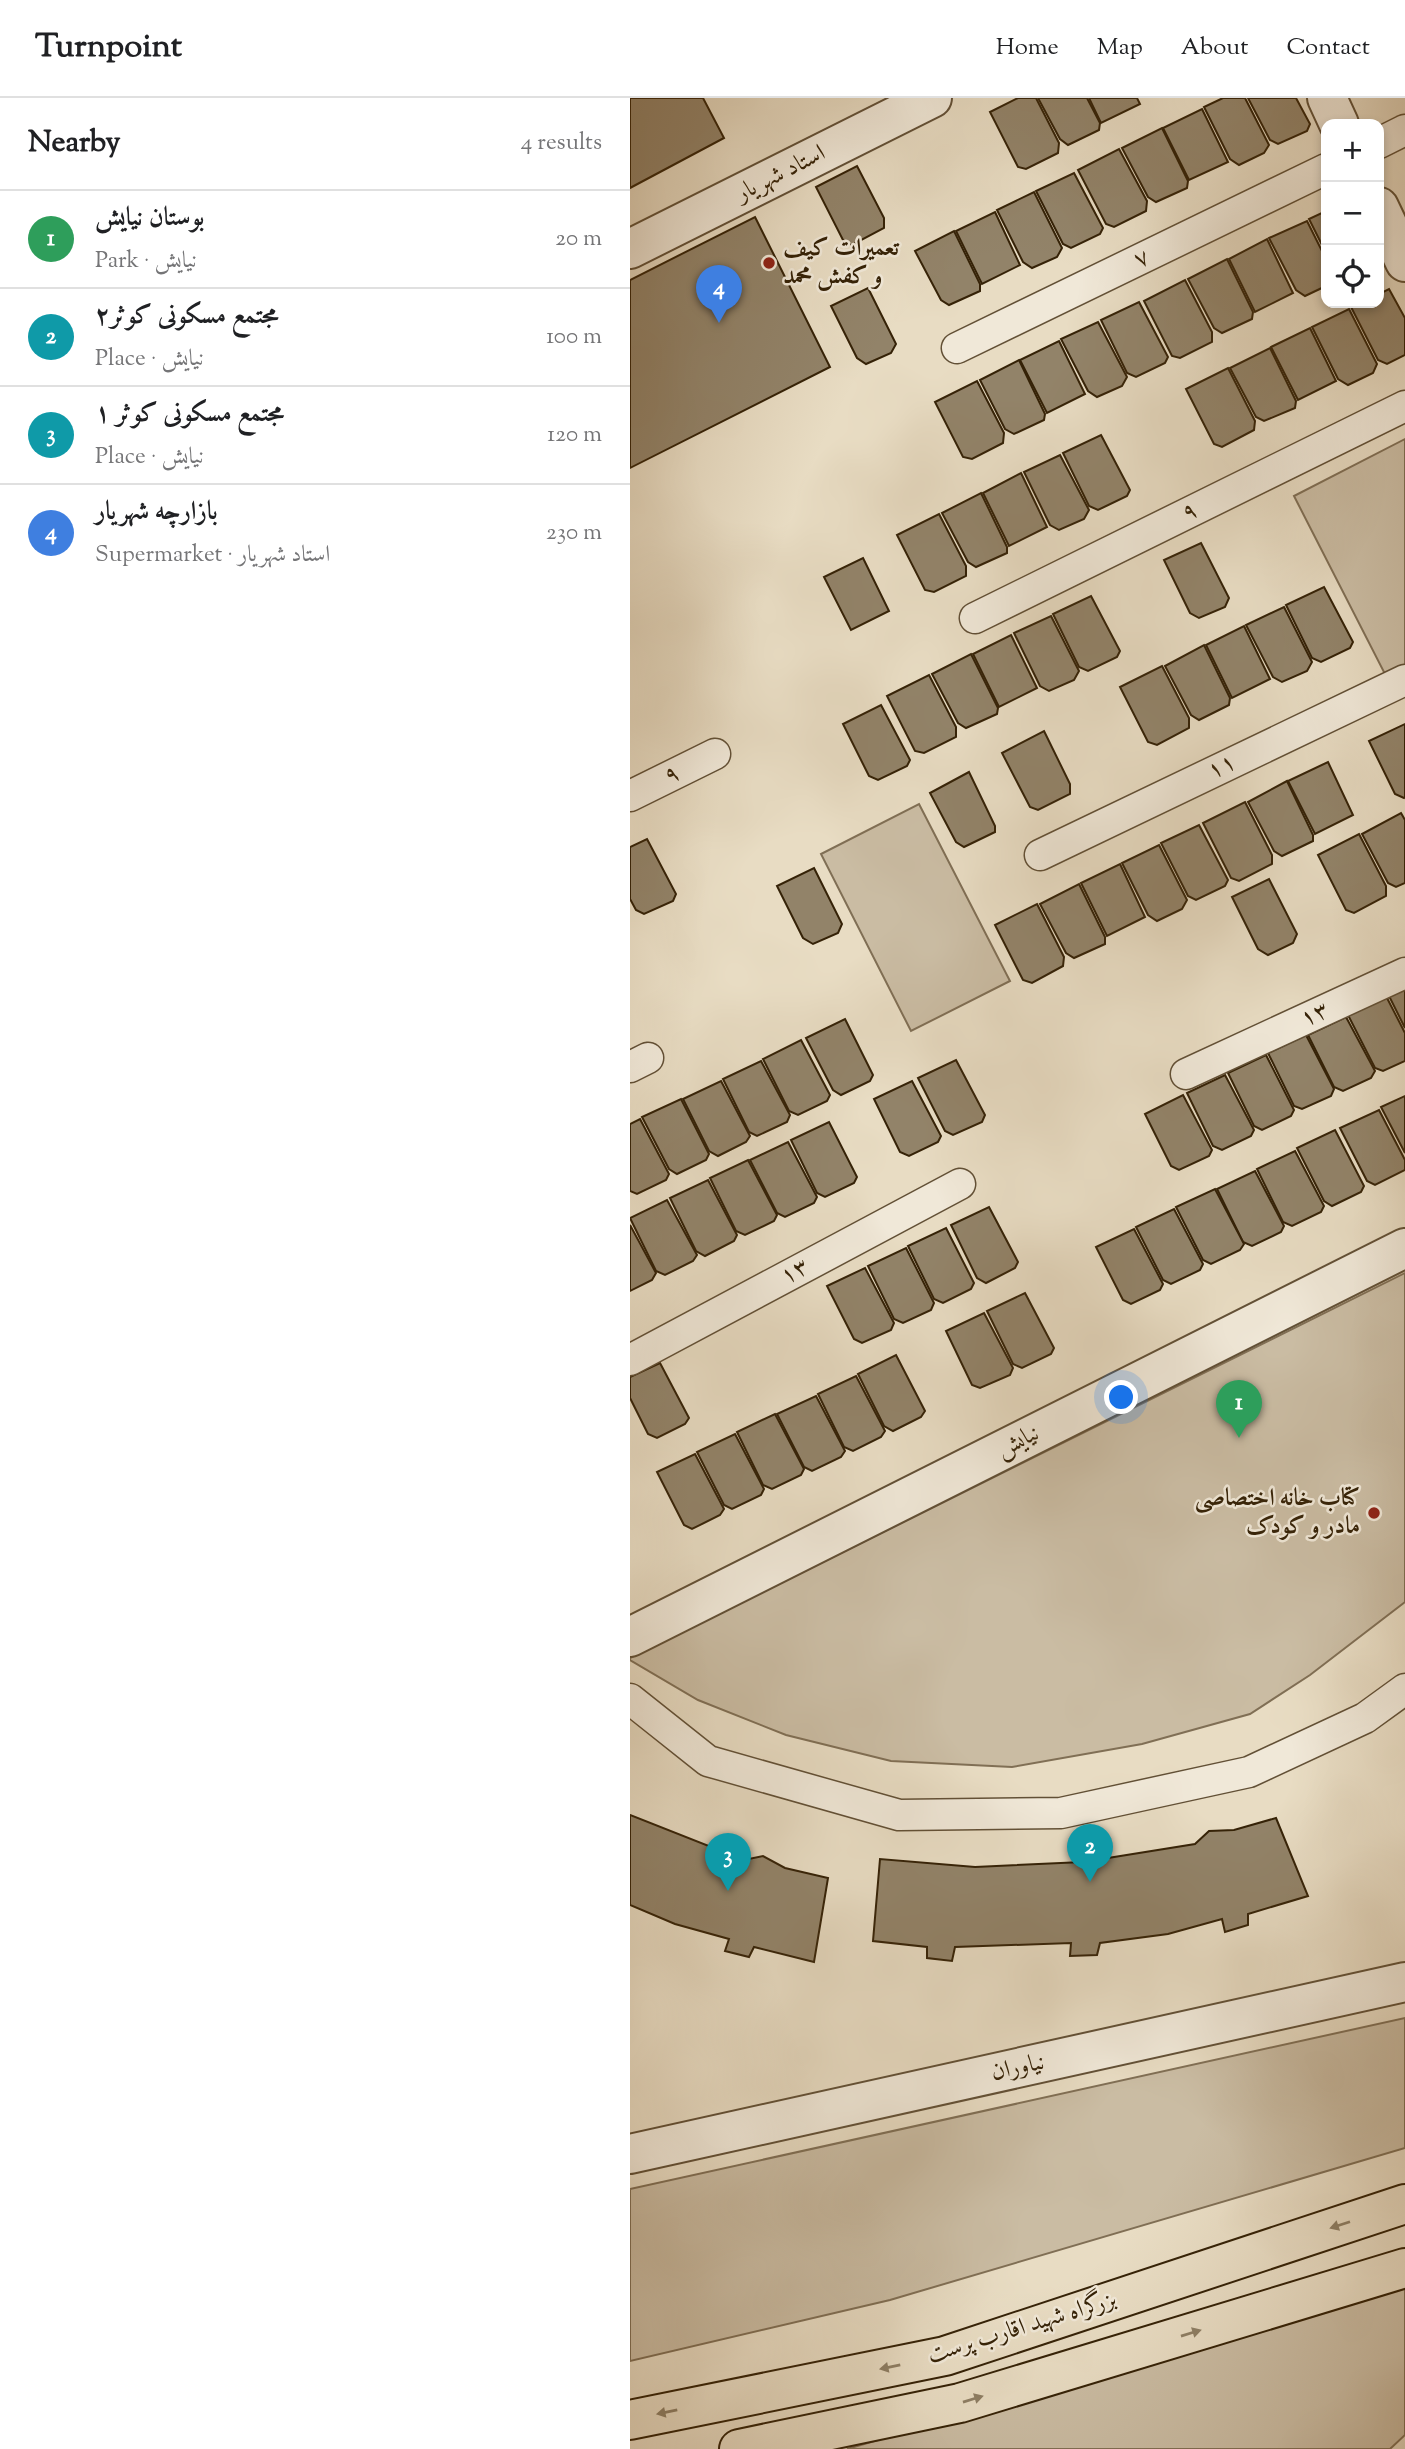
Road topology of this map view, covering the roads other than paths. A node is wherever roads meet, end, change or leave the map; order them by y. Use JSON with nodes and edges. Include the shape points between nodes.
{"nodes":[{"id":1,"x":932,"y":98,"type":"edge"},
{"id":2,"x":1327,"y":98,"type":"edge"},
{"id":3,"x":1337,"y":119,"type":"edge"},
{"id":4,"x":1405,"y":131,"type":"edge"},
{"id":5,"x":1384,"y":142,"type":"edge"},
{"id":6,"x":1321,"y":171,"type":"edge"},
{"id":7,"x":1384,"y":218,"type":"edge"},
{"id":8,"x":630,"y":249,"type":"edge"},
{"id":9,"x":1405,"y":262,"type":"edge"},
{"id":10,"x":957,"y":348,"type":"dead end"},
{"id":11,"x":1405,"y":405,"type":"edge"},
{"id":12,"x":975,"y":618,"type":"dead end"},
{"id":13,"x":1405,"y":680,"type":"edge"},
{"id":14,"x":715,"y":754,"type":"dead end"},
{"id":15,"x":630,"y":796,"type":"edge"},
{"id":16,"x":1040,"y":855,"type":"dead end"},
{"id":17,"x":1405,"y":973,"type":"edge"},
{"id":18,"x":1186,"y":1074,"type":"dead end"},
{"id":19,"x":961,"y":1184,"type":"dead end"},
{"id":20,"x":1405,"y":1248,"type":"edge"},
{"id":21,"x":630,"y":1360,"type":"edge"},
{"id":22,"x":630,"y":1637,"type":"edge"},
{"id":23,"x":1405,"y":1689,"type":"edge"},
{"id":24,"x":630,"y":1699,"type":"edge"},
{"id":25,"x":1405,"y":1982,"type":"edge"},
{"id":26,"x":630,"y":2154,"type":"edge"},
{"id":27,"x":1405,"y":2204,"type":"edge"},
{"id":28,"x":1405,"y":2268,"type":"edge"},
{"id":29,"x":630,"y":2420,"type":"edge"},
{"id":30,"x":739,"y":2449,"type":"edge"}],
"edges":[{"from":1,"to":8,"type":"street","name":"استاد شهریار"},
{"from":2,"to":3,"type":"street"},
{"from":4,"to":5,"type":"street"},
{"from":6,"to":10,"type":"street","name":"۷"},
{"from":7,"to":9,"type":"street"},
{"from":11,"to":12,"type":"street","name":"۹"},
{"from":13,"to":16,"type":"street","name":"۱۱"},
{"from":14,"to":15,"type":"street","name":"۹"},
{"from":17,"to":18,"type":"street","name":"۱۳"},
{"from":19,"to":21,"type":"street","name":"۱۳"},
{"from":20,"to":22,"type":"street","name":"نیایش"},
{"from":23,"to":24,"type":"street","via":[[1366,1718],[1249,1772],[1061,1813],[899,1815],[708,1761]]},
{"from":25,"to":26,"type":"street","name":"نیاوران"},
{"from":27,"to":29,"type":"highway","name":"بزرگراه شهید اقارب پرست","one_way":true,"via":[[945,2356]]},
{"from":30,"to":28,"type":"highway","one_way":true,"via":[[960,2403]]}]}
